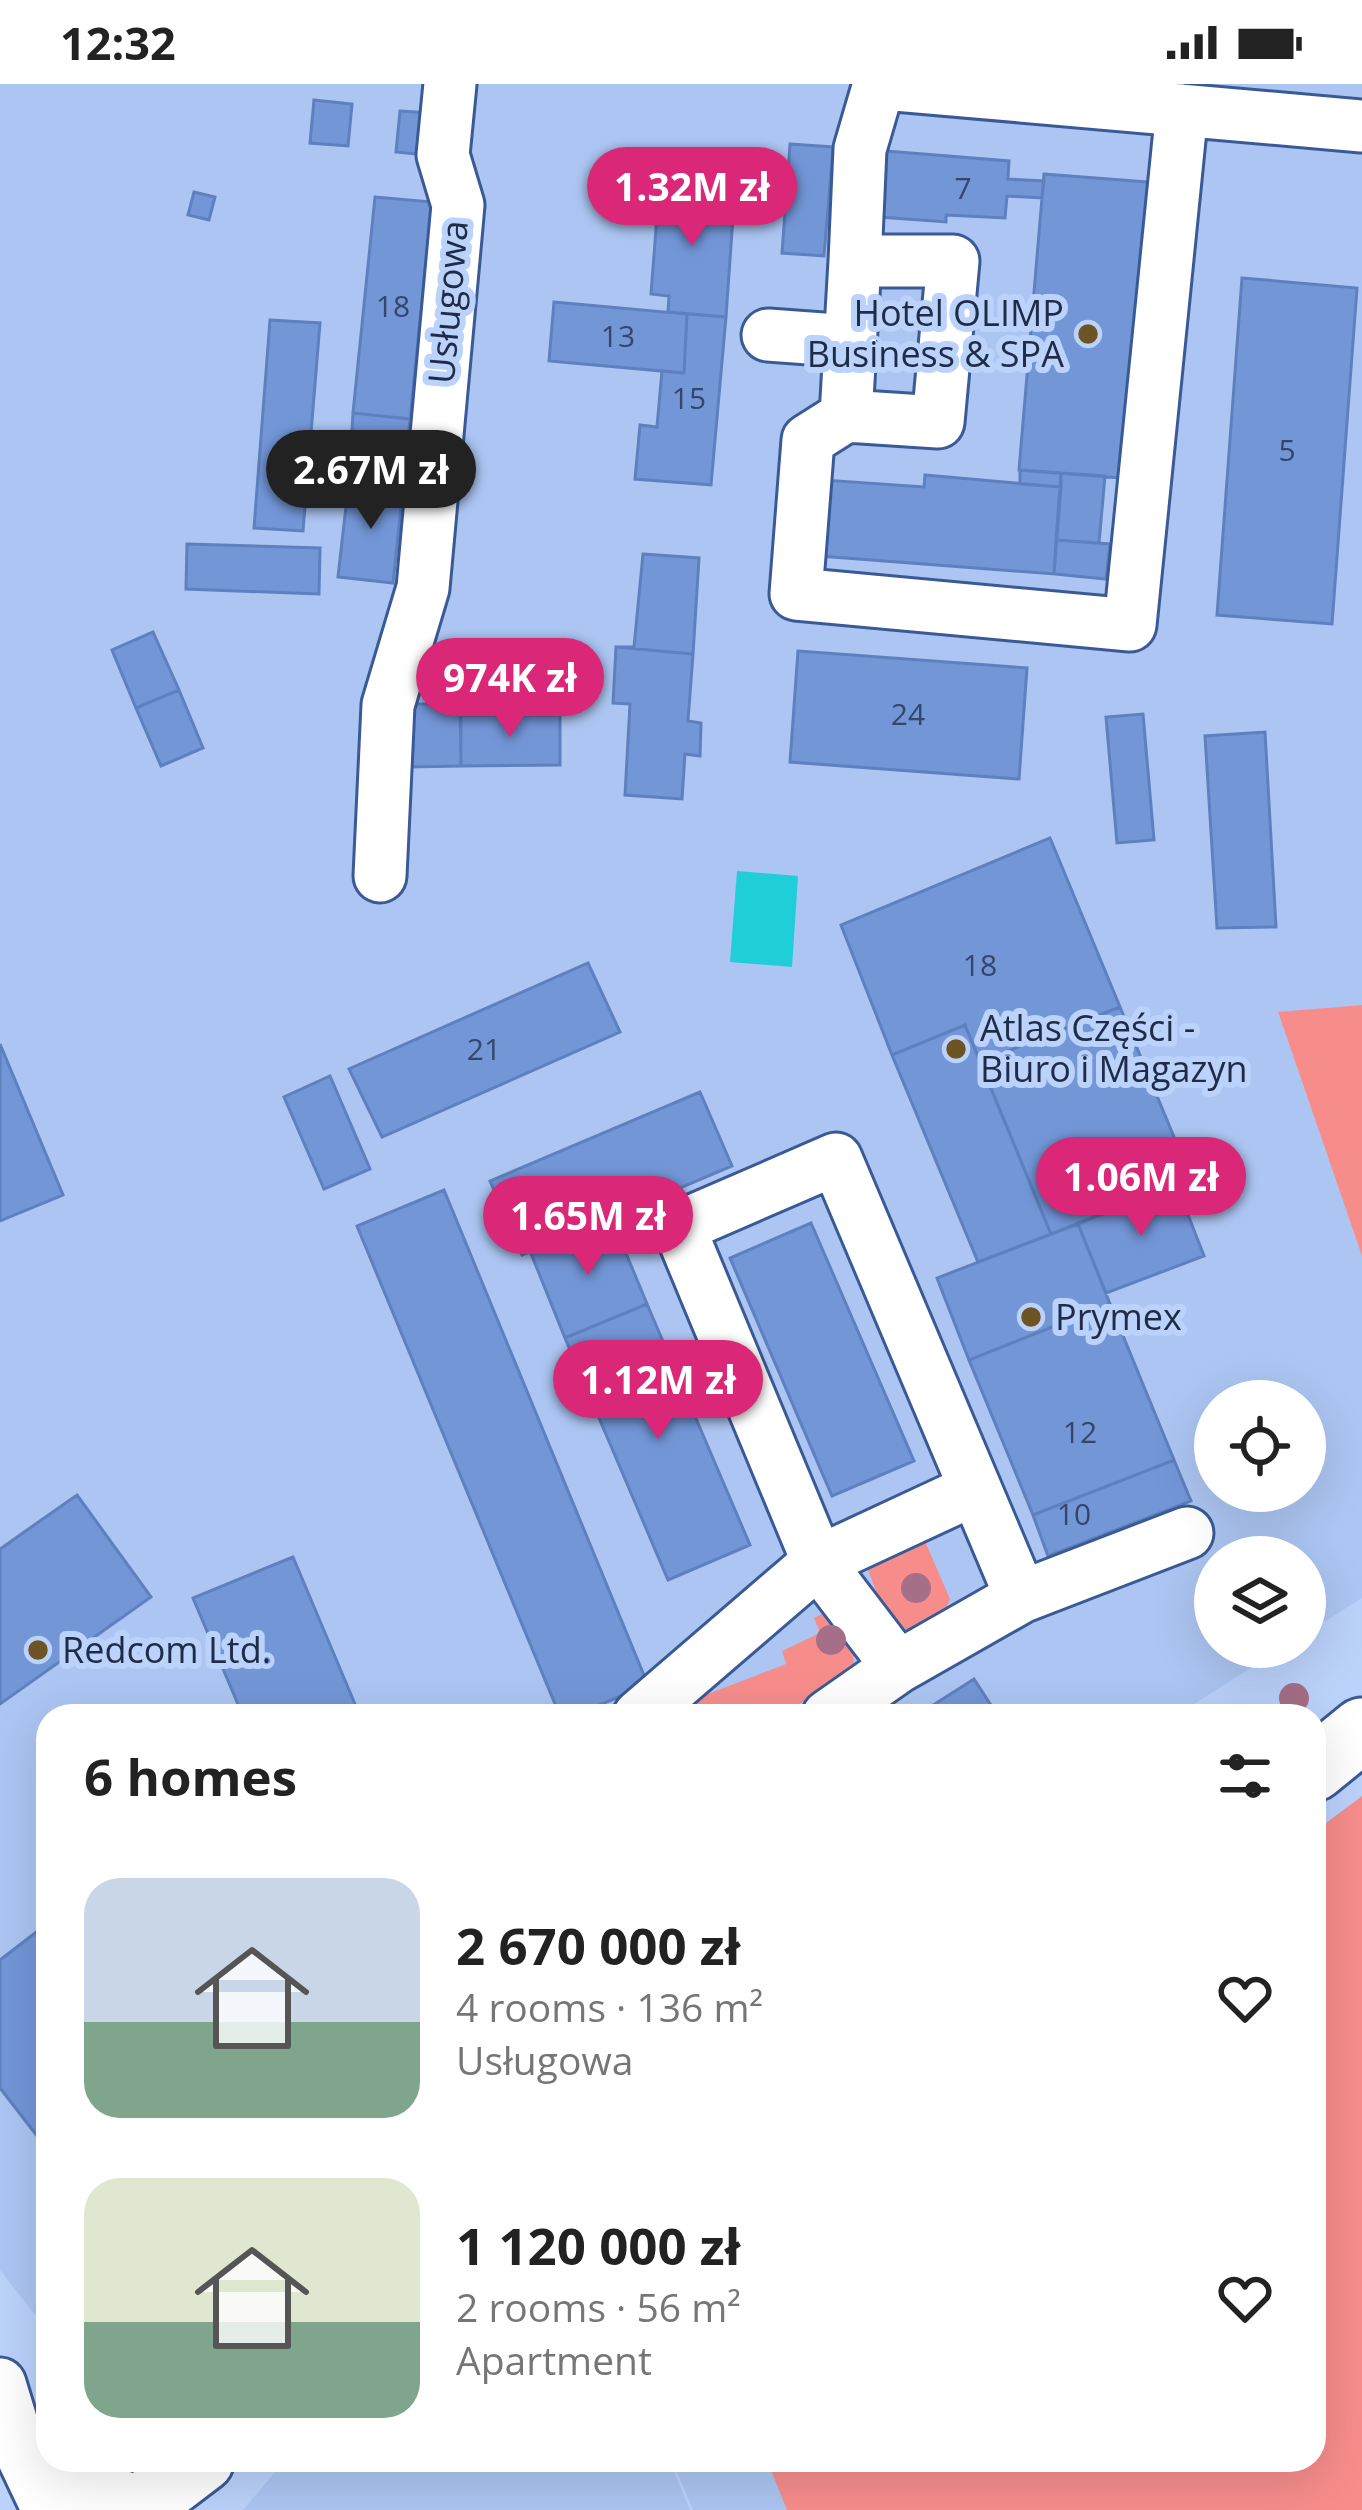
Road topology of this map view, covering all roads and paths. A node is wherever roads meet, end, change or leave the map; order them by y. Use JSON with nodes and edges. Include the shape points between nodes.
{"nodes":[{"id":1,"x":450,"y":84,"type":"edge"},
{"id":2,"x":882,"y":84,"type":"edge"},
{"id":3,"x":1182,"y":110,"type":"junction"},
{"id":4,"x":1362,"y":126,"type":"edge"},
{"id":5,"x":855,"y":261,"type":"junction"},
{"id":6,"x":768,"y":334,"type":"dead end"},
{"id":7,"x":850,"y":341,"type":"junction"},
{"id":8,"x":846,"y":416,"type":"junction"},
{"id":9,"x":380,"y":876,"type":"dead end"},
{"id":10,"x":973,"y":1490,"type":"junction"},
{"id":11,"x":1187,"y":1533,"type":"dead end"},
{"id":12,"x":818,"y":1562,"type":"junction"},
{"id":13,"x":1021,"y":1597,"type":"junction"},
{"id":14,"x":898,"y":1667,"type":"junction"},
{"id":15,"x":653,"y":1704,"type":"edge"},
{"id":16,"x":845,"y":1704,"type":"edge"},
{"id":17,"x":1362,"y":1730,"type":"edge"},
{"id":18,"x":1326,"y":1758,"type":"edge"},
{"id":19,"x":0,"y":2372,"type":"edge"},
{"id":20,"x":0,"y":2384,"type":"edge"},
{"id":21,"x":36,"y":2409,"type":"edge"},
{"id":22,"x":36,"y":2461,"type":"edge"},
{"id":23,"x":53,"y":2472,"type":"edge"},
{"id":24,"x":171,"y":2472,"type":"edge"},
{"id":25,"x":225,"y":2472,"type":"edge"},
{"id":26,"x":98,"y":2500,"type":"edge"},
{"id":27,"x":202,"y":2510,"type":"edge"}],
"edges":[{"from":1,"to":9,"type":"street","name":"Usługowa","via":[[443,155],[458,206],[423,588],[388,705]]},
{"from":2,"to":3,"type":"street"},
{"from":2,"to":5,"type":"street","via":[[860,149]]},
{"from":3,"to":4,"type":"street"},
{"from":3,"to":8,"type":"street","via":[[1130,625],[796,594],[808,440]]},
{"from":5,"to":7,"type":"street"},
{"from":5,"to":8,"type":"street","via":[[953,261],[938,422]]},
{"from":6,"to":7,"type":"street"},
{"from":7,"to":8,"type":"street"},
{"from":10,"to":12,"type":"street"},
{"from":10,"to":12,"type":"street","via":[[836,1159],[679,1227]]},
{"from":10,"to":13,"type":"street"},
{"from":11,"to":13,"type":"street"},
{"from":12,"to":14,"type":"street"},
{"from":12,"to":15,"type":"street"},
{"from":13,"to":14,"type":"street"},
{"from":14,"to":16,"type":"street"},
{"from":17,"to":18,"type":"main road"},
{"from":19,"to":21,"type":"street"},
{"from":20,"to":22,"type":"street","via":[[21,2452]]},
{"from":23,"to":26,"type":"street"},
{"from":24,"to":26,"type":"main road"},
{"from":25,"to":27,"type":"main road"}]}
